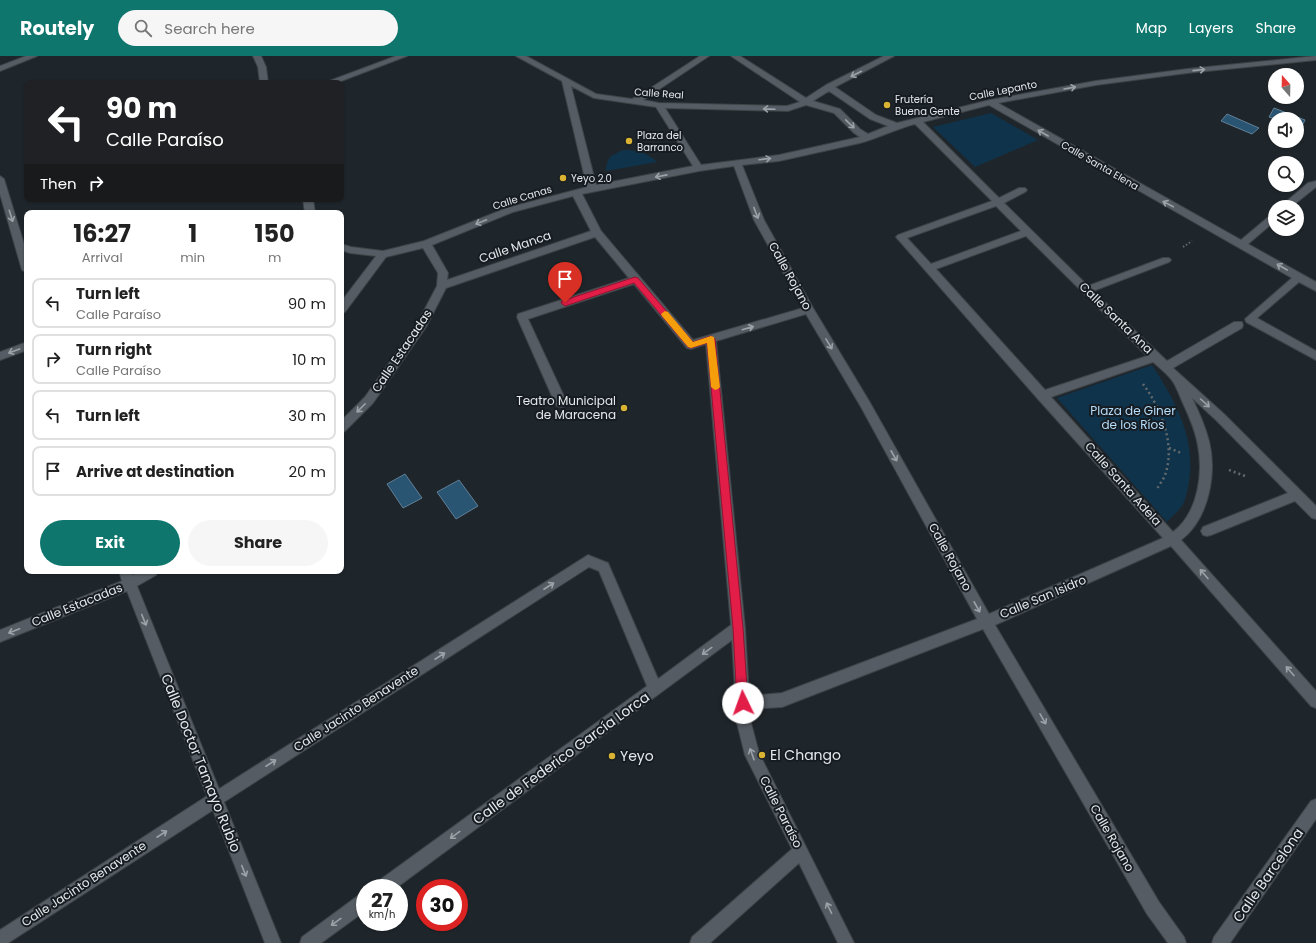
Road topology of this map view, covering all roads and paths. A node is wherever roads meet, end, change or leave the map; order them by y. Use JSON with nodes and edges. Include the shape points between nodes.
{"nodes":[{"id":1,"x":33,"y":56,"type":"edge"},
{"id":2,"x":258,"y":56,"type":"edge"},
{"id":3,"x":403,"y":56,"type":"edge"},
{"id":4,"x":520,"y":56,"type":"edge"},
{"id":5,"x":705,"y":56,"type":"edge"},
{"id":6,"x":734,"y":56,"type":"edge"},
{"id":7,"x":890,"y":56,"type":"edge"},
{"id":8,"x":1316,"y":58,"type":"edge"},
{"id":9,"x":0,"y":69,"type":"edge"},
{"id":10,"x":264,"y":80,"type":"edge"},
{"id":11,"x":336,"y":80,"type":"edge"},
{"id":12,"x":566,"y":81,"type":"junction"},
{"id":13,"x":829,"y":87,"type":"junction"},
{"id":14,"x":631,"y":102,"type":"junction"},
{"id":15,"x":806,"y":102,"type":"junction"},
{"id":16,"x":990,"y":102,"type":"junction"},
{"id":17,"x":658,"y":105,"type":"junction"},
{"id":18,"x":917,"y":120,"type":"junction"},
{"id":19,"x":896,"y":126,"type":"junction"},
{"id":20,"x":868,"y":138,"type":"junction"},
{"id":21,"x":737,"y":163,"type":"junction"},
{"id":22,"x":699,"y":168,"type":"junction"},
{"id":23,"x":0,"y":179,"type":"edge"},
{"id":24,"x":1316,"y":184,"type":"edge"},
{"id":25,"x":592,"y":189,"type":"junction"},
{"id":26,"x":1022,"y":190,"type":"dead end"},
{"id":27,"x":576,"y":192,"type":"junction"},
{"id":28,"x":1293,"y":200,"type":"edge"},
{"id":29,"x":998,"y":202,"type":"junction"},
{"id":30,"x":1268,"y":222,"type":"edge"},
{"id":31,"x":1210,"y":227,"type":"junction"},
{"id":32,"x":1027,"y":232,"type":"junction"},
{"id":33,"x":597,"y":233,"type":"junction"},
{"id":34,"x":426,"y":244,"type":"junction"},
{"id":35,"x":1242,"y":244,"type":"junction"},
{"id":36,"x":344,"y":248,"type":"edge"},
{"id":37,"x":383,"y":254,"type":"junction"},
{"id":38,"x":24,"y":260,"type":"edge"},
{"id":39,"x":1166,"y":260,"type":"joint"},
{"id":40,"x":929,"y":268,"type":"junction"},
{"id":41,"x":1299,"y":277,"type":"junction"},
{"id":42,"x":635,"y":280,"type":"junction"},
{"id":43,"x":442,"y":286,"type":"junction"},
{"id":44,"x":1316,"y":287,"type":"edge"},
{"id":45,"x":1086,"y":290,"type":"junction"},
{"id":46,"x":344,"y":305,"type":"edge"},
{"id":47,"x":809,"y":310,"type":"junction"},
{"id":48,"x":1238,"y":326,"type":"dead end"},
{"id":49,"x":711,"y":339,"type":"junction"},
{"id":50,"x":24,"y":347,"type":"edge"},
{"id":51,"x":0,"y":356,"type":"edge"},
{"id":52,"x":1316,"y":356,"type":"edge"},
{"id":53,"x":1155,"y":357,"type":"junction"},
{"id":54,"x":1130,"y":365,"type":"junction"},
{"id":55,"x":1166,"y":367,"type":"junction"},
{"id":56,"x":1176,"y":377,"type":"junction"},
{"id":57,"x":1042,"y":396,"type":"junction"},
{"id":58,"x":561,"y":403,"type":"dead end"},
{"id":59,"x":344,"y":425,"type":"edge"},
{"id":60,"x":1169,"y":448,"type":"junction"},
{"id":61,"x":1205,"y":461,"type":"junction"},
{"id":62,"x":1248,"y":477,"type":"dead end"},
{"id":63,"x":1297,"y":495,"type":"junction"},
{"id":64,"x":1146,"y":508,"type":"junction"},
{"id":65,"x":1316,"y":514,"type":"edge"},
{"id":66,"x":1207,"y":531,"type":"dead end"},
{"id":67,"x":1173,"y":539,"type":"junction"},
{"id":68,"x":140,"y":574,"type":"edge"},
{"id":69,"x":127,"y":577,"type":"edge"},
{"id":70,"x":986,"y":622,"type":"junction"},
{"id":71,"x":738,"y":628,"type":"junction"},
{"id":72,"x":0,"y":636,"type":"edge"},
{"id":73,"x":655,"y":689,"type":"junction"},
{"id":74,"x":1316,"y":701,"type":"edge"},
{"id":75,"x":743,"y":703,"type":"junction"},
{"id":76,"x":216,"y":799,"type":"junction"},
{"id":77,"x":1316,"y":806,"type":"edge"},
{"id":78,"x":801,"y":851,"type":"junction"},
{"id":79,"x":395,"y":879,"type":"edge"},
{"id":80,"x":356,"y":908,"type":"edge"},
{"id":81,"x":0,"y":939,"type":"edge"},
{"id":82,"x":273,"y":943,"type":"edge"},
{"id":83,"x":308,"y":943,"type":"edge"},
{"id":84,"x":698,"y":943,"type":"edge"},
{"id":85,"x":846,"y":943,"type":"edge"},
{"id":86,"x":1178,"y":943,"type":"edge"},
{"id":87,"x":1220,"y":943,"type":"edge"}],
"edges":[{"from":1,"to":9,"type":"street"},
{"from":2,"to":10,"type":"street"},
{"from":3,"to":11,"type":"street"},
{"from":4,"to":12,"type":"street","name":"Calle Real"},
{"from":5,"to":14,"type":"street","via":[[644,97]]},
{"from":6,"to":15,"type":"street"},
{"from":7,"to":13,"type":"street","name":"Calle Real","one_way":true},
{"from":16,"to":8,"type":"street","name":"Calle Lepanto","one_way":true,"via":[[1096,83]]},
{"from":12,"to":14,"type":"street","name":"Calle Real","via":[[594,96]]},
{"from":12,"to":25,"type":"street"},
{"from":13,"to":15,"type":"street","name":"Calle Real"},
{"from":13,"to":19,"type":"street","via":[[873,117]]},
{"from":14,"to":17,"type":"street","name":"Calle Real"},
{"from":15,"to":17,"type":"street","name":"Calle Real","one_way":true,"via":[[788,110]]},
{"from":15,"to":20,"type":"street","one_way":true,"via":[[836,111]]},
{"from":16,"to":18,"type":"street","name":"Calle Lepanto"},
{"from":31,"to":16,"type":"street","name":"Calle Santa Elena","one_way":true},
{"from":17,"to":22,"type":"street"},
{"from":18,"to":19,"type":"street","name":"Calle Lepanto"},
{"from":18,"to":29,"type":"street","name":"Calle Santa Ana"},
{"from":19,"to":20,"type":"street","name":"Calle Lepanto"},
{"from":21,"to":20,"type":"street","name":"Calle Lepanto","one_way":true,"via":[[779,158]]},
{"from":21,"to":22,"type":"street","name":"Calle Lepanto"},
{"from":21,"to":47,"type":"street","name":"Calle Rojano","one_way":true,"via":[[759,220]]},
{"from":22,"to":25,"type":"street","name":"Calle Canas","one_way":true},
{"from":23,"to":38,"type":"street","one_way":true},
{"from":24,"to":28,"type":"street","via":[[1311,185]]},
{"from":25,"to":27,"type":"street","name":"Calle Canas"},
{"from":26,"to":29,"type":"street"},
{"from":27,"to":33,"type":"street"},
{"from":27,"to":34,"type":"street","name":"Calle Canas","one_way":true,"via":[[510,210]]},
{"from":29,"to":32,"type":"street","name":"Calle Santa Ana"},
{"from":29,"to":40,"type":"street","name":"Calle Santa Adela","via":[[901,237]]},
{"from":30,"to":35,"type":"street"},
{"from":31,"to":35,"type":"street","name":"Calle Santa Elena"},
{"from":31,"to":39,"type":"path"},
{"from":32,"to":40,"type":"street"},
{"from":32,"to":45,"type":"street","name":"Calle Santa Ana"},
{"from":33,"to":42,"type":"street"},
{"from":33,"to":43,"type":"street","name":"Calle Manca"},
{"from":34,"to":37,"type":"street","name":"Calle Canas"},
{"from":34,"to":43,"type":"street","via":[[442,273]]},
{"from":41,"to":35,"type":"street","name":"Calle Santa Elena","one_way":true},
{"from":36,"to":37,"type":"street"},
{"from":37,"to":46,"type":"street"},
{"from":39,"to":45,"type":"street"},
{"from":40,"to":57,"type":"street","name":"Calle Santa Adela"},
{"from":41,"to":44,"type":"street","name":"Calle Santa Elena"},
{"from":41,"to":52,"type":"street","via":[[1250,319]]},
{"from":42,"to":49,"type":"street","via":[[691,345]]},
{"from":42,"to":58,"type":"street","via":[[522,317]]},
{"from":43,"to":59,"type":"street","name":"Calle Estacadas","one_way":true,"via":[[422,324],[369,400]]},
{"from":45,"to":53,"type":"street","name":"Calle Santa Ana"},
{"from":49,"to":47,"type":"street","one_way":true},
{"from":47,"to":70,"type":"street","name":"Calle Rojano","one_way":true,"via":[[865,404]]},
{"from":48,"to":55,"type":"street"},
{"from":49,"to":71,"type":"street","name":"Calle Paraíso"},
{"from":50,"to":51,"type":"street","one_way":true},
{"from":53,"to":54,"type":"street"},
{"from":53,"to":55,"type":"street","name":"Calle Santa Ana"},
{"from":54,"to":57,"type":"street"},
{"from":54,"to":60,"type":"path","via":[[1150,393],[1163,419]]},
{"from":55,"to":56,"type":"street","name":"Calle Santa Ana"},
{"from":56,"to":61,"type":"street","name":"Calle San Isidro","via":[[1200,431]]},
{"from":56,"to":63,"type":"street","name":"Calle Santa Ana","one_way":true,"via":[[1220,417]]},
{"from":57,"to":64,"type":"street","name":"Calle Santa Adela"},
{"from":60,"to":61,"type":"path"},
{"from":60,"to":64,"type":"path","via":[[1165,475]]},
{"from":61,"to":62,"type":"path"},
{"from":61,"to":67,"type":"street","name":"Calle San Isidro","via":[[1204,487],[1197,512],[1184,530]]},
{"from":63,"to":65,"type":"street","name":"Calle Santa Ana"},
{"from":63,"to":66,"type":"street"},
{"from":64,"to":67,"type":"street","name":"Calle Santa Adela"},
{"from":67,"to":70,"type":"street","name":"Calle San Isidro"},
{"from":74,"to":67,"type":"street","name":"Calle Santa Adela","one_way":true},
{"from":68,"to":69,"type":"street","name":"Calle Estacadas"},
{"from":69,"to":72,"type":"street","name":"Calle Estacadas","one_way":true},
{"from":69,"to":76,"type":"street","name":"Calle Doctor Tamayo Rubio","one_way":true},
{"from":70,"to":75,"type":"street","name":"Calle San Isidro","via":[[782,700]]},
{"from":70,"to":86,"type":"street","name":"Calle Rojano","one_way":true,"via":[[1153,908]]},
{"from":71,"to":73,"type":"street","name":"Calle de Federico García Lorca","one_way":true},
{"from":71,"to":75,"type":"street","name":"Calle Paraíso"},
{"from":76,"to":73,"type":"street","name":"Calle Jacinto Benavente","one_way":true,"via":[[588,561],[604,567]]},
{"from":73,"to":79,"type":"street","name":"Calle de Federico García Lorca","one_way":true},
{"from":78,"to":75,"type":"street","name":"Calle Paraíso","one_way":true,"via":[[752,755],[744,723]]},
{"from":81,"to":76,"type":"street","name":"Calle Jacinto Benavente","one_way":true},
{"from":76,"to":82,"type":"street","name":"Calle Doctor Tamayo Rubio","one_way":true},
{"from":77,"to":87,"type":"street","name":"Calle Barcelona"},
{"from":78,"to":84,"type":"street"},
{"from":85,"to":78,"type":"street","name":"Calle Paraíso","one_way":true},
{"from":80,"to":83,"type":"street","one_way":true}]}
